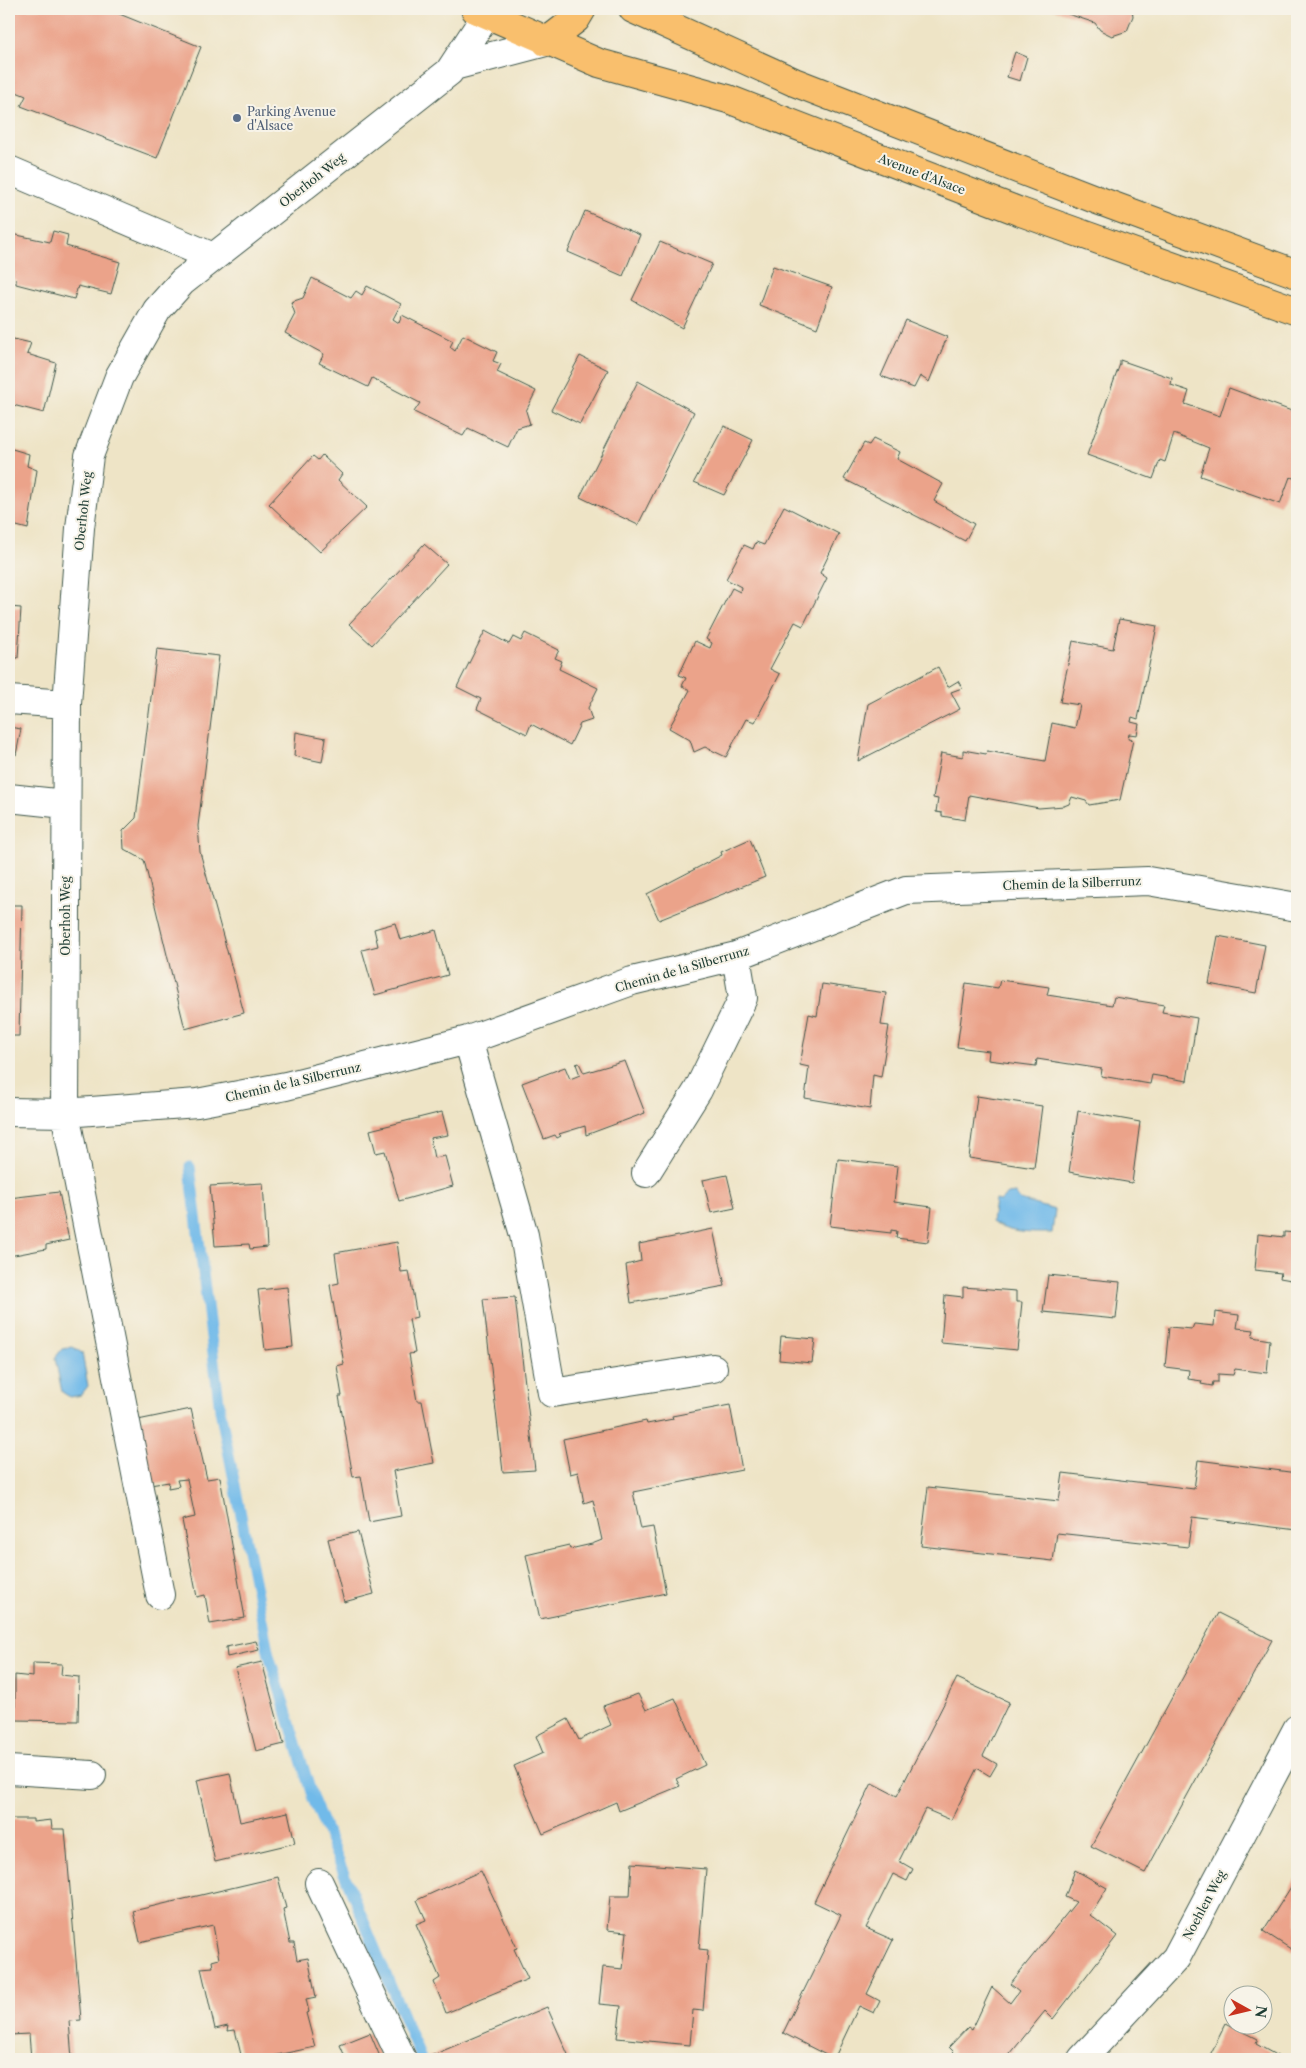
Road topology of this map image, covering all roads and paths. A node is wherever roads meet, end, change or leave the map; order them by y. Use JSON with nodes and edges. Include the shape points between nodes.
{"nodes":[{"id":1,"x":582,"y":9,"type":"edge"},
{"id":2,"x":633,"y":9,"type":"edge"},
{"id":3,"x":485,"y":10,"type":"edge"},
{"id":4,"x":546,"y":42,"type":"junction"},
{"id":5,"x":454,"y":66,"type":"junction"},
{"id":6,"x":9,"y":170,"type":"edge"},
{"id":7,"x":213,"y":257,"type":"junction"},
{"id":8,"x":1297,"y":274,"type":"edge"},
{"id":9,"x":1297,"y":310,"type":"edge"},
{"id":10,"x":9,"y":700,"type":"edge"},
{"id":11,"x":67,"y":704,"type":"junction"},
{"id":12,"x":9,"y":798,"type":"edge"},
{"id":13,"x":66,"y":804,"type":"junction"},
{"id":14,"x":1297,"y":907,"type":"edge"},
{"id":15,"x":736,"y":956,"type":"junction"},
{"id":16,"x":468,"y":1040,"type":"junction"},
{"id":17,"x":9,"y":1112,"type":"edge"},
{"id":18,"x":65,"y":1113,"type":"junction"},
{"id":19,"x":646,"y":1173,"type":"dead end"},
{"id":20,"x":712,"y":1368,"type":"dead end"},
{"id":21,"x":160,"y":1595,"type":"dead end"},
{"id":22,"x":1297,"y":1729,"type":"edge"},
{"id":23,"x":9,"y":1770,"type":"edge"},
{"id":24,"x":92,"y":1775,"type":"dead end"},
{"id":25,"x":319,"y":1882,"type":"dead end"},
{"id":26,"x":402,"y":2059,"type":"edge"},
{"id":27,"x":1082,"y":2059,"type":"edge"}],
"edges":[{"from":1,"to":4,"type":"main road","via":[[576,19]]},
{"from":2,"to":8,"type":"main road","via":[[794,82]]},
{"from":3,"to":4,"type":"main road","name":"Avenue d'Alsace"},
{"from":3,"to":5,"type":"street","name":"Oberhoh Weg"},
{"from":4,"to":5,"type":"street","name":"Oberhoh Weg"},
{"from":4,"to":9,"type":"main road","name":"Avenue d'Alsace","via":[[599,64],[728,99],[1018,211]]},
{"from":5,"to":7,"type":"street","name":"Oberhoh Weg"},
{"from":6,"to":7,"type":"street"},
{"from":7,"to":11,"type":"street","name":"Oberhoh Weg","via":[[182,282],[157,310],[119,377],[89,456],[80,528]]},
{"from":10,"to":11,"type":"street"},
{"from":11,"to":13,"type":"street","name":"Oberhoh Weg"},
{"from":12,"to":13,"type":"street"},
{"from":13,"to":18,"type":"street","name":"Oberhoh Weg"},
{"from":14,"to":15,"type":"street","name":"Chemin de la Silberrunz","via":[[1148,881],[906,890]]},
{"from":15,"to":16,"type":"street","name":"Chemin de la Silberrunz","via":[[632,982]]},
{"from":15,"to":19,"type":"street","via":[[743,998],[698,1090]]},
{"from":16,"to":18,"type":"street","name":"Chemin de la Silberrunz","via":[[286,1086],[197,1103]]},
{"from":16,"to":20,"type":"street","via":[[524,1234],[552,1393]]},
{"from":17,"to":18,"type":"street","name":"Chemin de la Silberrunz"},
{"from":18,"to":21,"type":"street","name":"Oberhoh Weg"},
{"from":22,"to":27,"type":"street","name":"Noehlen Weg","via":[[1176,1958]]},
{"from":23,"to":24,"type":"street"},
{"from":25,"to":26,"type":"street"}]}
